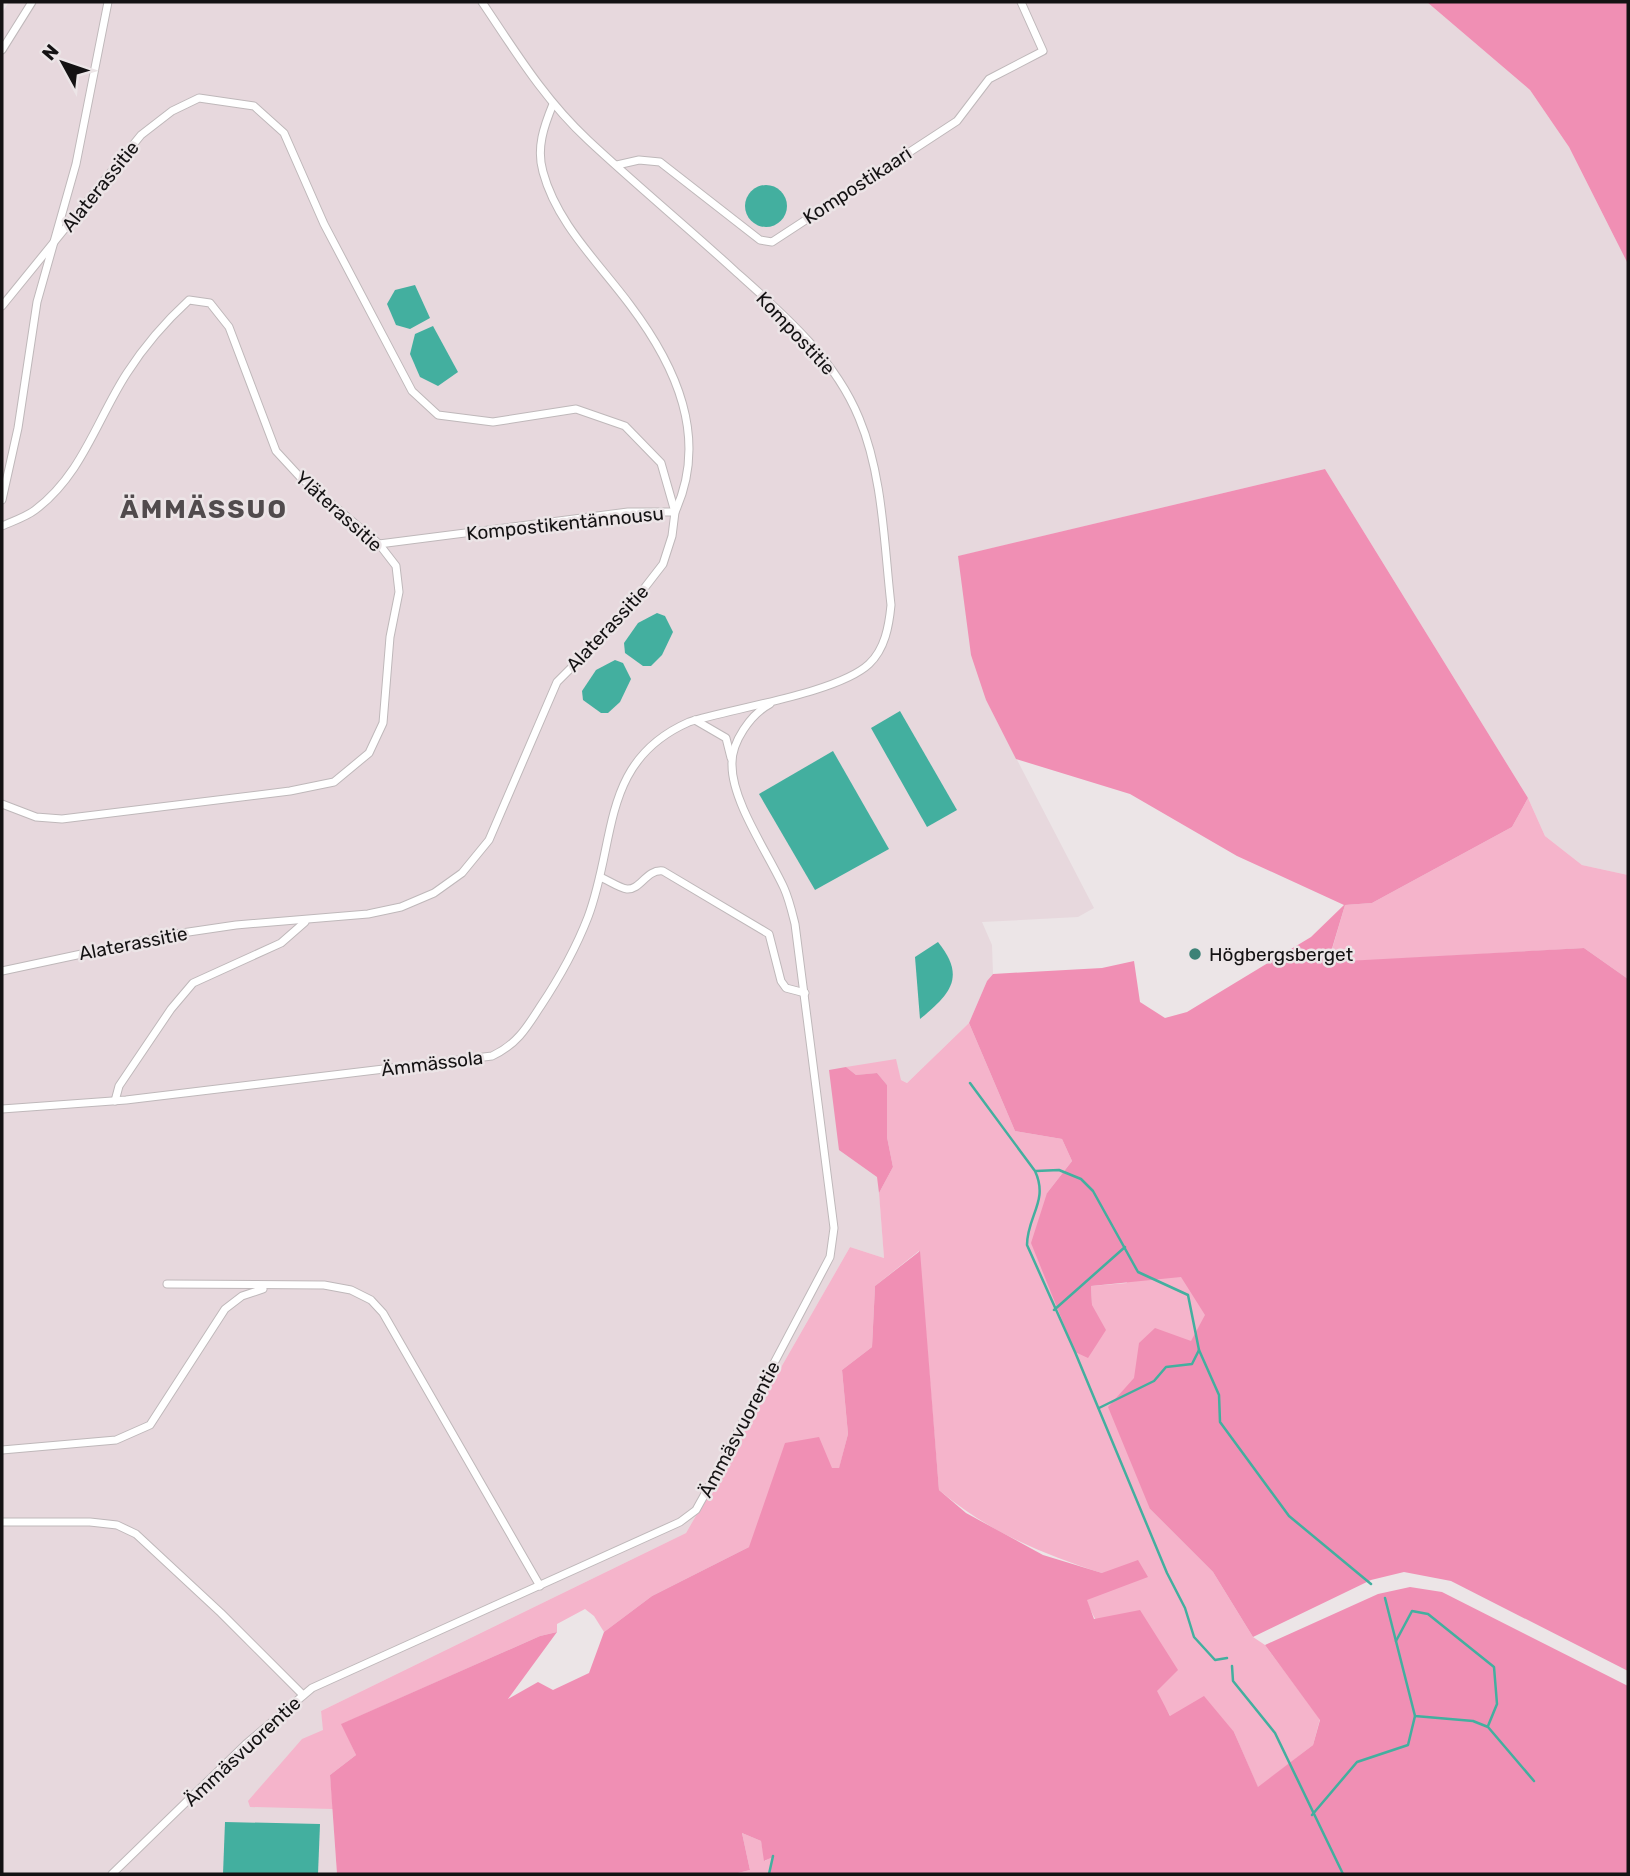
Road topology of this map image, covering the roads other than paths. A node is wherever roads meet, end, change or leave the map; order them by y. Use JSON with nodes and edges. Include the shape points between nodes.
{"nodes":[{"id":1,"x":32,"y":2,"type":"edge"},
{"id":2,"x":108,"y":2,"type":"edge"},
{"id":3,"x":482,"y":2,"type":"edge"},
{"id":4,"x":1021,"y":2,"type":"edge"},
{"id":5,"x":2,"y":50,"type":"edge"},
{"id":6,"x":553,"y":104,"type":"junction"},
{"id":7,"x":617,"y":165,"type":"junction"},
{"id":8,"x":51,"y":246,"type":"junction"},
{"id":9,"x":2,"y":306,"type":"edge"},
{"id":10,"x":2,"y":500,"type":"edge"},
{"id":11,"x":675,"y":512,"type":"junction"},
{"id":12,"x":2,"y":526,"type":"edge"},
{"id":13,"x":379,"y":544,"type":"junction"},
{"id":14,"x":780,"y":699,"type":"junction"},
{"id":15,"x":695,"y":720,"type":"junction"},
{"id":16,"x":732,"y":762,"type":"junction"},
{"id":17,"x":2,"y":804,"type":"edge"},
{"id":18,"x":600,"y":877,"type":"junction"},
{"id":19,"x":305,"y":922,"type":"junction"},
{"id":20,"x":2,"y":971,"type":"edge"},
{"id":21,"x":805,"y":993,"type":"junction"},
{"id":22,"x":115,"y":1101,"type":"junction"},
{"id":23,"x":2,"y":1110,"type":"edge"},
{"id":24,"x":167,"y":1284,"type":"dead end"},
{"id":25,"x":270,"y":1286,"type":"junction"},
{"id":26,"x":2,"y":1450,"type":"edge"},
{"id":27,"x":2,"y":1522,"type":"edge"},
{"id":28,"x":540,"y":1586,"type":"junction"},
{"id":29,"x":303,"y":1695,"type":"junction"},
{"id":30,"x":111,"y":1874,"type":"edge"}],
"edges":[{"from":1,"to":5,"type":"street"},
{"from":2,"to":8,"type":"street","via":[[76,164]]},
{"from":3,"to":6,"type":"street","name":"Kompostitie"},
{"from":4,"to":7,"type":"street","name":"Kompostikaari","via":[[1043,51],[989,79],[957,121],[772,243],[760,240],[660,162]]},
{"from":6,"to":7,"type":"street","name":"Kompostitie"},
{"from":6,"to":11,"type":"street","name":"Kompostikentännousu","via":[[540,144],[547,181],[576,238],[651,335],[682,403],[690,469]]},
{"from":7,"to":14,"type":"street","name":"Kompostitie","via":[[786,316],[841,381],[860,419],[874,469],[891,605],[889,626],[869,664],[845,680]]},
{"from":8,"to":9,"type":"street","name":"Alaterassitie"},
{"from":8,"to":10,"type":"street"},
{"from":8,"to":11,"type":"street","name":"Alaterassitie","via":[[141,135],[172,111],[200,98],[254,106],[284,133],[324,224],[412,391],[439,415],[493,422],[576,409],[625,426],[661,463]]},
{"from":11,"to":13,"type":"street","name":"Kompostikentännousu","via":[[628,512]]},
{"from":11,"to":19,"type":"street","name":"Alaterassitie","via":[[663,564],[622,617],[557,682],[489,840],[462,873],[434,893],[401,907]]},
{"from":12,"to":13,"type":"street","name":"Yläterassitie","via":[[34,511],[62,485],[126,374],[157,330],[189,300],[210,303],[229,327],[276,451]]},
{"from":13,"to":17,"type":"street","name":"Yläterassitie","via":[[396,566],[399,592],[383,723],[369,753],[334,782],[62,819],[36,817]]},
{"from":14,"to":15,"type":"street","name":"Ämmässola"},
{"from":14,"to":16,"type":"street","via":[[760,709],[751,720]]},
{"from":15,"to":16,"type":"street","name":"Ämmäsvuorentie","via":[[726,738]]},
{"from":15,"to":18,"type":"street","name":"Ämmässola","via":[[654,742],[630,769],[615,804]]},
{"from":16,"to":21,"type":"street","name":"Ämmäsvuorentie","via":[[738,794],[786,891]]},
{"from":18,"to":21,"type":"street","via":[[628,889],[650,873],[663,871],[769,933],[781,981],[786,988]]},
{"from":18,"to":22,"type":"street","name":"Ämmässola","via":[[587,918],[550,993],[511,1048],[492,1056]]},
{"from":19,"to":20,"type":"street","name":"Alaterassitie","via":[[175,934]]},
{"from":19,"to":22,"type":"street","via":[[281,943],[193,983],[119,1086]]},
{"from":21,"to":28,"type":"street","name":"Ämmäsvuorentie","via":[[834,1228],[830,1257],[696,1510],[680,1522]]},
{"from":22,"to":23,"type":"street","name":"Ämmässola"},
{"from":24,"to":25,"type":"street"},
{"from":25,"to":26,"type":"street","via":[[242,1296],[225,1309],[150,1425],[116,1440]]},
{"from":25,"to":28,"type":"street","via":[[324,1285],[351,1290],[371,1300],[383,1313]]},
{"from":27,"to":29,"type":"street","via":[[90,1522],[117,1525],[136,1534]]},
{"from":28,"to":29,"type":"street","name":"Ämmäsvuorentie"},
{"from":29,"to":30,"type":"street","name":"Ämmäsvuorentie"}]}
